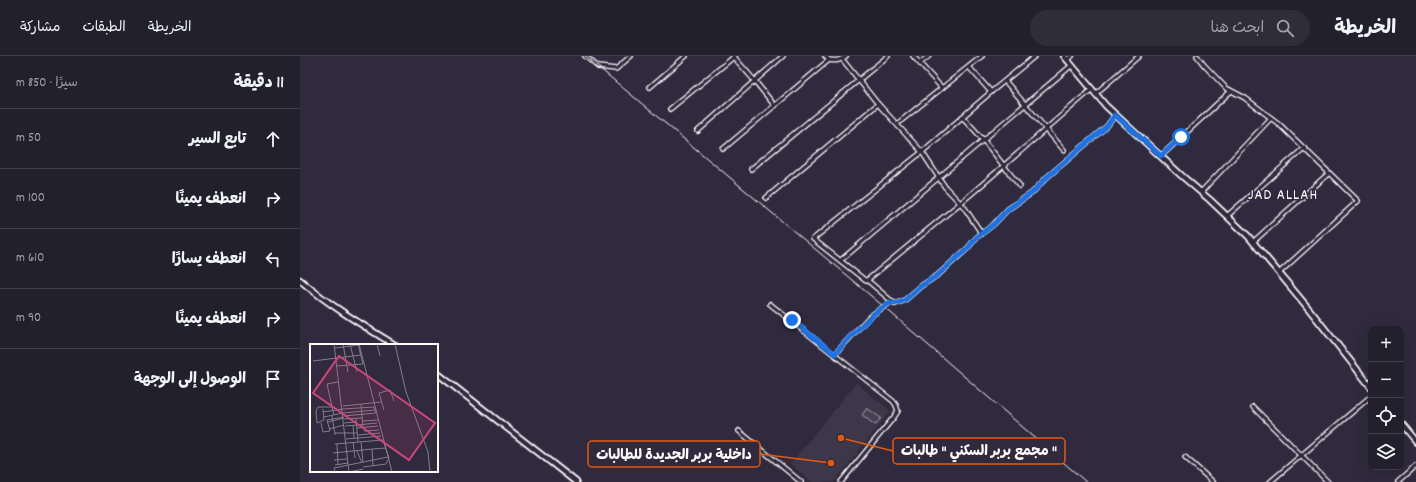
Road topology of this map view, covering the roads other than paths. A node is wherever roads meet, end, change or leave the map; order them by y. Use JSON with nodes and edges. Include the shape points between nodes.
{"nodes":[{"id":1,"x":585,"y":56,"type":"edge"},
{"id":2,"x":631,"y":56,"type":"edge"},
{"id":3,"x":686,"y":56,"type":"edge"},
{"id":4,"x":734,"y":56,"type":"edge"},
{"id":5,"x":782,"y":56,"type":"edge"},
{"id":6,"x":825,"y":56,"type":"edge"},
{"id":7,"x":846,"y":56,"type":"edge"},
{"id":8,"x":888,"y":56,"type":"edge"},
{"id":9,"x":913,"y":56,"type":"edge"},
{"id":10,"x":928,"y":56,"type":"edge"},
{"id":11,"x":982,"y":56,"type":"edge"},
{"id":12,"x":1035,"y":56,"type":"edge"},
{"id":13,"x":1064,"y":56,"type":"edge"},
{"id":14,"x":1072,"y":56,"type":"edge"},
{"id":15,"x":1139,"y":56,"type":"edge"},
{"id":16,"x":1197,"y":56,"type":"edge"},
{"id":17,"x":842,"y":59,"type":"junction"},
{"id":18,"x":829,"y":60,"type":"junction"},
{"id":19,"x":1068,"y":60,"type":"junction"},
{"id":20,"x":920,"y":63,"type":"junction"},
{"id":21,"x":1072,"y":65,"type":"junction"},
{"id":22,"x":969,"y":67,"type":"junction"},
{"id":23,"x":754,"y":80,"type":"junction"},
{"id":24,"x":859,"y":80,"type":"junction"},
{"id":25,"x":1005,"y":81,"type":"junction"},
{"id":26,"x":650,"y":87,"type":"dead end"},
{"id":27,"x":942,"y":88,"type":"junction"},
{"id":28,"x":1092,"y":89,"type":"junction"},
{"id":29,"x":1231,"y":91,"type":"junction"},
{"id":30,"x":991,"y":92,"type":"junction"},
{"id":31,"x":1095,"y":94,"type":"junction"},
{"id":32,"x":878,"y":104,"type":"junction"},
{"id":33,"x":1026,"y":105,"type":"junction"},
{"id":34,"x":775,"y":106,"type":"junction"},
{"id":35,"x":670,"y":109,"type":"dead end"},
{"id":36,"x":1115,"y":115,"type":"junction"},
{"id":37,"x":962,"y":117,"type":"junction"},
{"id":38,"x":1271,"y":118,"type":"junction"},
{"id":39,"x":897,"y":124,"type":"junction"},
{"id":40,"x":1046,"y":129,"type":"junction"},
{"id":41,"x":698,"y":131,"type":"dead end"},
{"id":42,"x":984,"y":140,"type":"junction"},
{"id":43,"x":1304,"y":148,"type":"junction"},
{"id":44,"x":723,"y":149,"type":"dead end"},
{"id":45,"x":1064,"y":150,"type":"dead end"},
{"id":46,"x":922,"y":152,"type":"junction"},
{"id":47,"x":1161,"y":156,"type":"junction"},
{"id":48,"x":1002,"y":166,"type":"junction"},
{"id":49,"x":751,"y":169,"type":"dead end"},
{"id":50,"x":1329,"y":173,"type":"junction"},
{"id":51,"x":939,"y":178,"type":"junction"},
{"id":52,"x":1020,"y":186,"type":"dead end"},
{"id":53,"x":1201,"y":192,"type":"junction"},
{"id":54,"x":766,"y":198,"type":"dead end"},
{"id":55,"x":960,"y":202,"type":"junction"},
{"id":56,"x":1227,"y":216,"type":"junction"},
{"id":57,"x":982,"y":234,"type":"junction"},
{"id":58,"x":1253,"y":242,"type":"junction"},
{"id":59,"x":841,"y":260,"type":"junction"},
{"id":60,"x":1279,"y":273,"type":"junction"},
{"id":61,"x":300,"y":280,"type":"edge"},
{"id":62,"x":867,"y":280,"type":"junction"},
{"id":63,"x":770,"y":304,"type":"dead end"},
{"id":64,"x":895,"y":304,"type":"junction"},
{"id":65,"x":393,"y":344,"type":"edge"},
{"id":66,"x":835,"y":354,"type":"junction"},
{"id":67,"x":438,"y":374,"type":"edge"},
{"id":68,"x":1368,"y":383,"type":"edge"},
{"id":69,"x":1369,"y":398,"type":"edge"},
{"id":70,"x":1253,"y":407,"type":"dead end"},
{"id":71,"x":1404,"y":428,"type":"edge"},
{"id":72,"x":739,"y":431,"type":"dead end"},
{"id":73,"x":1416,"y":442,"type":"edge"},
{"id":74,"x":1301,"y":455,"type":"junction"},
{"id":75,"x":1185,"y":457,"type":"dead end"},
{"id":76,"x":1416,"y":466,"type":"edge"},
{"id":77,"x":576,"y":482,"type":"edge"},
{"id":78,"x":800,"y":482,"type":"edge"},
{"id":79,"x":841,"y":482,"type":"edge"},
{"id":80,"x":1213,"y":482,"type":"edge"},
{"id":81,"x":1270,"y":482,"type":"edge"},
{"id":82,"x":1328,"y":482,"type":"edge"},
{"id":83,"x":1398,"y":482,"type":"edge"}],
"edges":[{"from":1,"to":2,"type":"street","via":[[598,67],[616,69]]},
{"from":3,"to":26,"type":"street"},
{"from":4,"to":23,"type":"street"},
{"from":4,"to":35,"type":"street"},
{"from":5,"to":23,"type":"street"},
{"from":6,"to":18,"type":"street"},
{"from":7,"to":17,"type":"street"},
{"from":8,"to":24,"type":"street"},
{"from":9,"to":20,"type":"street"},
{"from":10,"to":20,"type":"street"},
{"from":11,"to":22,"type":"street"},
{"from":12,"to":25,"type":"street"},
{"from":13,"to":19,"type":"street"},
{"from":14,"to":19,"type":"street"},
{"from":15,"to":31,"type":"street"},
{"from":16,"to":29,"type":"street"},
{"from":17,"to":18,"type":"street"},
{"from":17,"to":24,"type":"street"},
{"from":18,"to":34,"type":"street"},
{"from":19,"to":21,"type":"street"},
{"from":20,"to":27,"type":"street"},
{"from":21,"to":28,"type":"street"},
{"from":21,"to":33,"type":"street"},
{"from":22,"to":27,"type":"street"},
{"from":22,"to":30,"type":"street"},
{"from":23,"to":34,"type":"street"},
{"from":23,"to":41,"type":"street"},
{"from":24,"to":32,"type":"street"},
{"from":24,"to":49,"type":"street"},
{"from":25,"to":30,"type":"street"},
{"from":25,"to":33,"type":"street"},
{"from":27,"to":39,"type":"street"},
{"from":28,"to":31,"type":"street"},
{"from":28,"to":40,"type":"street"},
{"from":29,"to":38,"type":"street","via":[[1245,98]]},
{"from":29,"to":47,"type":"street"},
{"from":30,"to":37,"type":"street"},
{"from":31,"to":36,"type":"street"},
{"from":32,"to":39,"type":"street"},
{"from":32,"to":54,"type":"street"},
{"from":33,"to":40,"type":"street"},
{"from":33,"to":42,"type":"street"},
{"from":34,"to":44,"type":"street"},
{"from":36,"to":47,"type":"street"},
{"from":36,"to":57,"type":"street","via":[[1107,126]]},
{"from":37,"to":42,"type":"street"},
{"from":37,"to":46,"type":"street"},
{"from":38,"to":43,"type":"street"},
{"from":38,"to":53,"type":"street"},
{"from":39,"to":46,"type":"street"},
{"from":40,"to":45,"type":"street"},
{"from":40,"to":48,"type":"street"},
{"from":42,"to":48,"type":"street"},
{"from":42,"to":51,"type":"street"},
{"from":43,"to":50,"type":"street"},
{"from":43,"to":56,"type":"street"},
{"from":46,"to":51,"type":"street"},
{"from":46,"to":59,"type":"street","via":[[813,239]]},
{"from":47,"to":53,"type":"street"},
{"from":48,"to":52,"type":"street"},
{"from":48,"to":55,"type":"street"},
{"from":50,"to":58,"type":"street"},
{"from":50,"to":60,"type":"street","via":[[1358,201]]},
{"from":51,"to":55,"type":"street"},
{"from":51,"to":59,"type":"street"},
{"from":53,"to":56,"type":"street"},
{"from":55,"to":57,"type":"street"},
{"from":55,"to":62,"type":"street"},
{"from":56,"to":58,"type":"street"},
{"from":57,"to":64,"type":"street","via":[[938,275],[905,300]]},
{"from":58,"to":60,"type":"street"},
{"from":59,"to":62,"type":"street"},
{"from":60,"to":68,"type":"street"},
{"from":61,"to":65,"type":"street","via":[[349,317]]},
{"from":62,"to":64,"type":"street"},
{"from":63,"to":66,"type":"street"},
{"from":64,"to":66,"type":"street","via":[[883,306],[869,317]]},
{"from":66,"to":79,"type":"street","via":[[893,401],[898,411]]},
{"from":67,"to":77,"type":"street"},
{"from":69,"to":74,"type":"street"},
{"from":70,"to":74,"type":"street"},
{"from":71,"to":73,"type":"street"},
{"from":72,"to":78,"type":"street"},
{"from":74,"to":81,"type":"street"},
{"from":74,"to":82,"type":"street"},
{"from":75,"to":80,"type":"street"},
{"from":76,"to":83,"type":"street"}]}
